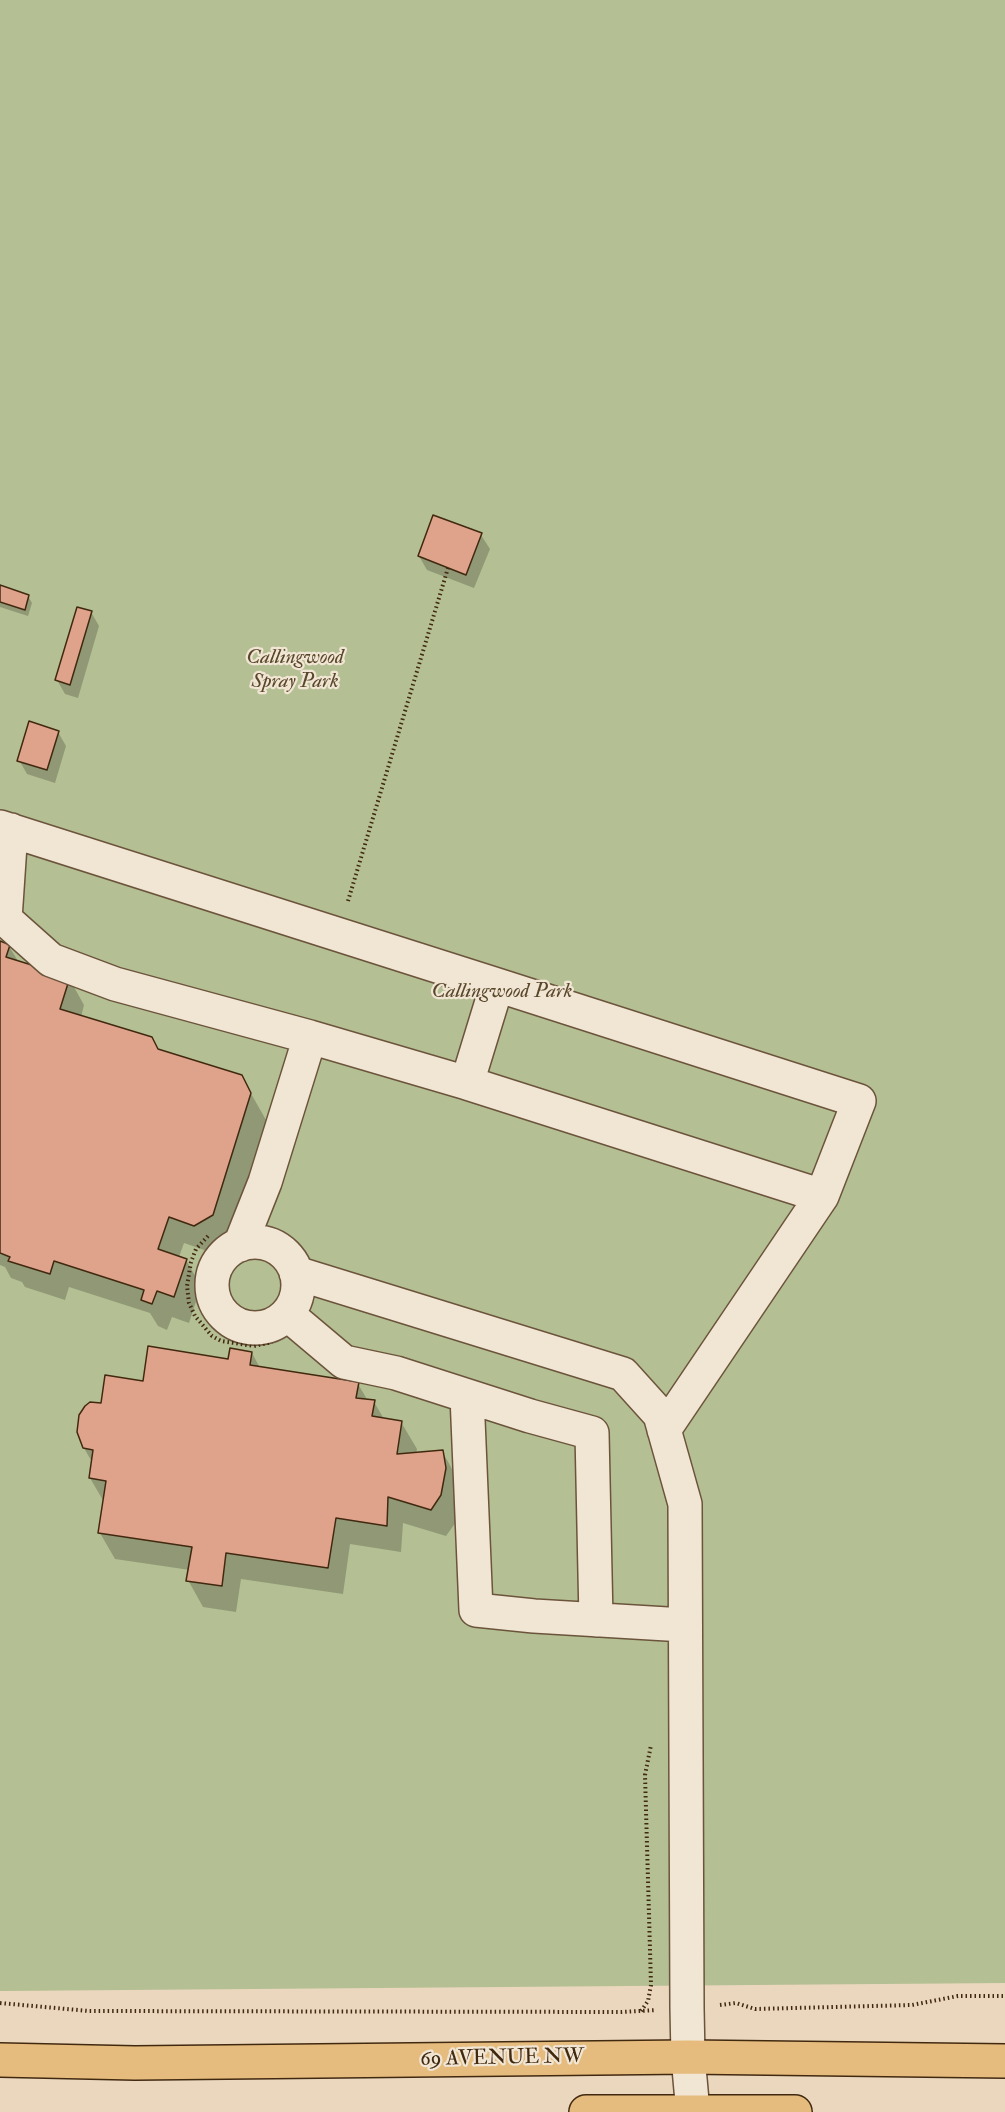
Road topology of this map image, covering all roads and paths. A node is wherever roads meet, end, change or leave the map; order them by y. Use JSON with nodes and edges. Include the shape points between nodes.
{"nodes":[{"id":1,"x":448,"y":568,"type":"dead end"},
{"id":2,"x":6,"y":829,"type":"edge"},
{"id":3,"x":348,"y":901,"type":"dead end"},
{"id":4,"x":497,"y":984,"type":"junction"},
{"id":5,"x":310,"y":1037,"type":"junction"},
{"id":6,"x":467,"y":1083,"type":"junction"},
{"id":7,"x":822,"y":1196,"type":"junction"},
{"id":8,"x":240,"y":1245,"type":"junction"},
{"id":9,"x":296,"y":1273,"type":"junction"},
{"id":10,"x":287,"y":1314,"type":"junction"},
{"id":11,"x":468,"y":1396,"type":"junction"},
{"id":12,"x":664,"y":1430,"type":"junction"},
{"id":13,"x":596,"y":1620,"type":"junction"},
{"id":14,"x":684,"y":1625,"type":"junction"},
{"id":15,"x":653,"y":1736,"type":"dead end"},
{"id":16,"x":1005,"y":1996,"type":"edge"},
{"id":17,"x":0,"y":2003,"type":"edge"},
{"id":18,"x":736,"y":2003,"type":"dead end"},
{"id":19,"x":688,"y":2057,"type":"junction"},
{"id":20,"x":0,"y":2060,"type":"edge"},
{"id":21,"x":1005,"y":2061,"type":"edge"},
{"id":22,"x":693,"y":2111,"type":"edge"},
{"id":23,"x":586,"y":2112,"type":"edge"},
{"id":24,"x":795,"y":2112,"type":"edge"}],
"edges":[{"from":1,"to":3,"type":"path"},
{"from":2,"to":4,"type":"lane"},
{"from":2,"to":5,"type":"lane","via":[[5,919],[51,960],[115,984]]},
{"from":4,"to":6,"type":"lane"},
{"from":4,"to":7,"type":"lane","via":[[858,1101]]},
{"from":5,"to":6,"type":"lane"},
{"from":5,"to":8,"type":"lane","via":[[265,1182]]},
{"from":6,"to":7,"type":"lane"},
{"from":7,"to":12,"type":"lane"},
{"from":8,"to":9,"type":"lane","via":[[253,1242],[279,1250],[290,1259]]},
{"from":8,"to":10,"type":"lane","via":[[228,1252],[213,1274],[212,1287],[221,1312],[233,1322],[261,1328]]},
{"from":9,"to":10,"type":"lane","via":[[295,1302]]},
{"from":9,"to":12,"type":"lane","via":[[623,1374],[660,1415]]},
{"from":10,"to":11,"type":"lane","via":[[344,1362],[396,1373]]},
{"from":11,"to":13,"type":"lane","via":[[592,1433]]},
{"from":11,"to":13,"type":"lane","via":[[476,1610]]},
{"from":12,"to":14,"type":"lane","via":[[685,1504]]},
{"from":13,"to":14,"type":"lane"},
{"from":14,"to":19,"type":"lane"},
{"from":15,"to":17,"type":"path","via":[[645,1775],[651,1985],[641,2011],[89,2011]]},
{"from":16,"to":18,"type":"path","via":[[958,1996],[912,2005],[755,2009]]},
{"from":19,"to":20,"type":"main road","name":"69 AVENUE NW","via":[[147,2063]]},
{"from":19,"to":21,"type":"main road","name":"69 AVENUE NW"},
{"from":19,"to":22,"type":"lane"},
{"from":22,"to":23,"type":"main road"},
{"from":22,"to":24,"type":"main road"}]}
